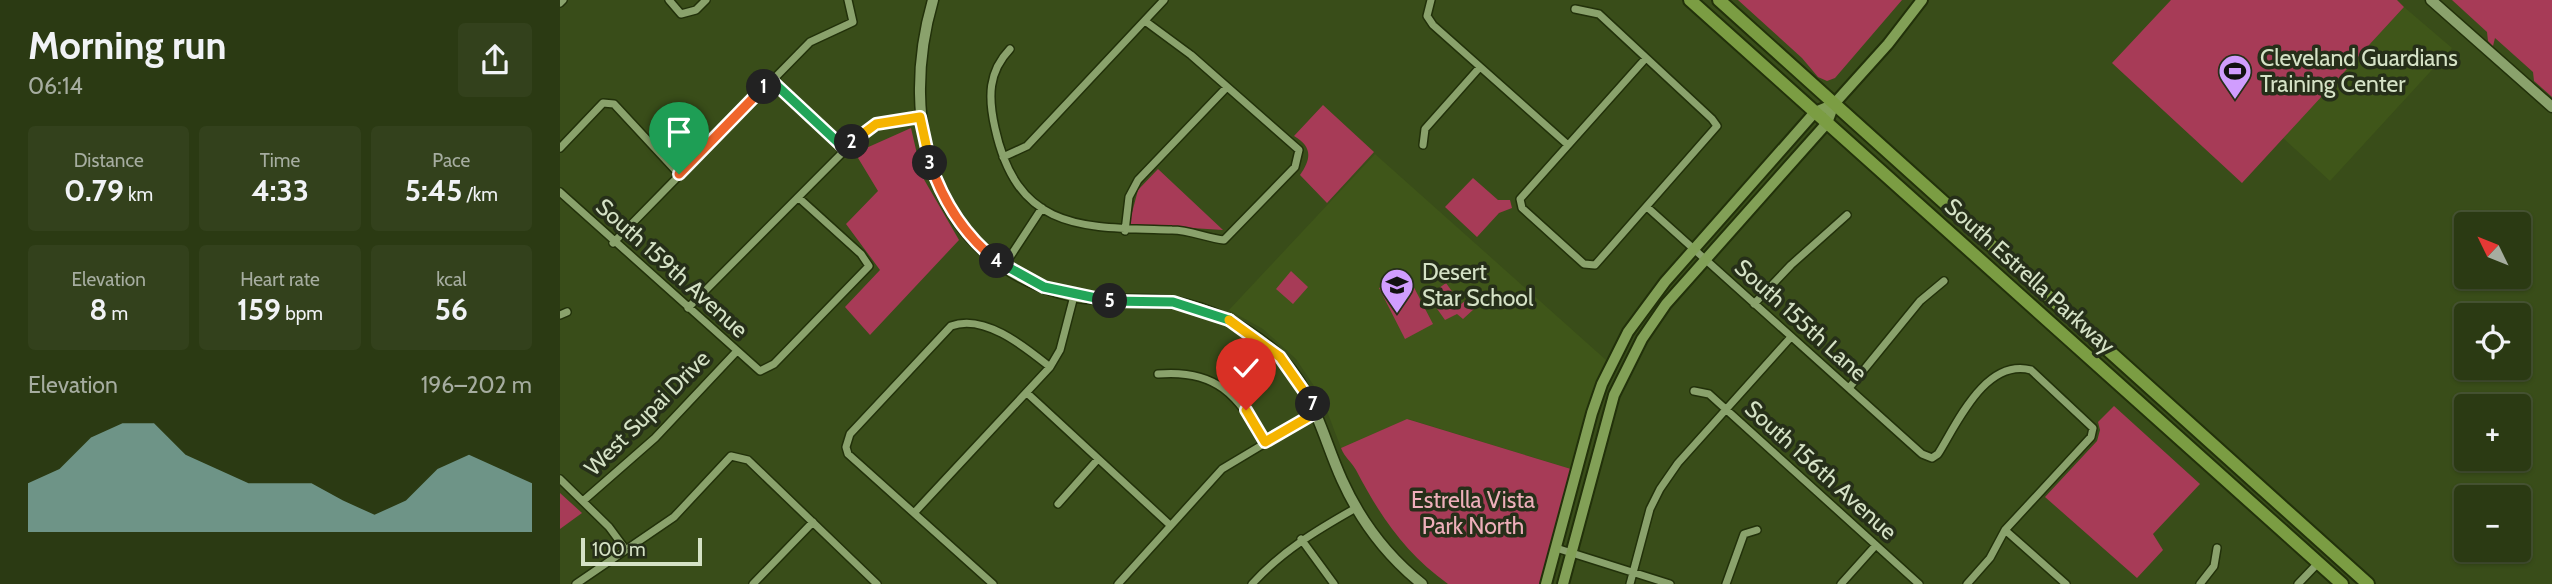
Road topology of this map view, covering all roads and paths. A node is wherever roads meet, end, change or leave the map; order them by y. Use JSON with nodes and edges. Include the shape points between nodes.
{"nodes":[{"id":1,"x":669,"y":0,"type":"edge"},
{"id":2,"x":706,"y":0,"type":"edge"},
{"id":3,"x":848,"y":0,"type":"edge"},
{"id":4,"x":933,"y":0,"type":"edge"},
{"id":5,"x":1164,"y":0,"type":"edge"},
{"id":6,"x":1431,"y":0,"type":"edge"},
{"id":7,"x":1690,"y":0,"type":"edge"},
{"id":8,"x":1719,"y":0,"type":"edge"},
{"id":9,"x":1923,"y":0,"type":"edge"},
{"id":10,"x":2431,"y":0,"type":"edge"},
{"id":11,"x":1575,"y":9,"type":"dead end"},
{"id":12,"x":1145,"y":21,"type":"junction"},
{"id":13,"x":1010,"y":49,"type":"dead end"},
{"id":14,"x":1646,"y":58,"type":"junction"},
{"id":15,"x":1480,"y":67,"type":"junction"},
{"id":16,"x":771,"y":80,"type":"junction"},
{"id":17,"x":1227,"y":87,"type":"junction"},
{"id":18,"x":1834,"y":104,"type":"junction"},
{"id":19,"x":2552,"y":107,"type":"edge"},
{"id":20,"x":1815,"y":112,"type":"junction"},
{"id":21,"x":920,"y":117,"type":"junction"},
{"id":22,"x":1827,"y":123,"type":"junction"},
{"id":23,"x":1423,"y":145,"type":"dead end"},
{"id":24,"x":1568,"y":145,"type":"junction"},
{"id":25,"x":560,"y":148,"type":"edge"},
{"id":26,"x":845,"y":149,"type":"junction"},
{"id":27,"x":1003,"y":157,"type":"junction"},
{"id":28,"x":679,"y":174,"type":"junction"},
{"id":29,"x":560,"y":192,"type":"edge"},
{"id":30,"x":799,"y":198,"type":"junction"},
{"id":31,"x":1647,"y":207,"type":"junction"},
{"id":32,"x":1042,"y":208,"type":"junction"},
{"id":33,"x":1847,"y":215,"type":"dead end"},
{"id":34,"x":1125,"y":230,"type":"junction"},
{"id":35,"x":613,"y":243,"type":"junction"},
{"id":36,"x":1694,"y":249,"type":"junction"},
{"id":37,"x":1705,"y":259,"type":"junction"},
{"id":38,"x":1004,"y":267,"type":"junction"},
{"id":39,"x":1944,"y":281,"type":"dead end"},
{"id":40,"x":1074,"y":296,"type":"junction"},
{"id":41,"x":1755,"y":304,"type":"junction"},
{"id":42,"x":688,"y":308,"type":"junction"},
{"id":43,"x":1791,"y":337,"type":"junction"},
{"id":44,"x":736,"y":352,"type":"junction"},
{"id":45,"x":1050,"y":367,"type":"junction"},
{"id":46,"x":1158,"y":374,"type":"dead end"},
{"id":47,"x":1849,"y":388,"type":"junction"},
{"id":48,"x":1694,"y":391,"type":"dead end"},
{"id":49,"x":1027,"y":393,"type":"junction"},
{"id":50,"x":1726,"y":410,"type":"junction"},
{"id":51,"x":1317,"y":412,"type":"junction"},
{"id":52,"x":1265,"y":442,"type":"junction"},
{"id":53,"x":1098,"y":459,"type":"junction"},
{"id":54,"x":560,"y":479,"type":"edge"},
{"id":55,"x":583,"y":501,"type":"junction"},
{"id":56,"x":1058,"y":504,"type":"dead end"},
{"id":57,"x":1356,"y":508,"type":"junction"},
{"id":58,"x":914,"y":513,"type":"junction"},
{"id":59,"x":813,"y":522,"type":"junction"},
{"id":60,"x":1170,"y":526,"type":"junction"},
{"id":61,"x":1757,"y":530,"type":"dead end"},
{"id":62,"x":2006,"y":530,"type":"junction"},
{"id":63,"x":1301,"y":539,"type":"junction"},
{"id":64,"x":1876,"y":545,"type":"junction"},
{"id":65,"x":1556,"y":548,"type":"junction"},
{"id":66,"x":2217,"y":548,"type":"dead end"},
{"id":67,"x":2330,"y":549,"type":"junction"},
{"id":68,"x":626,"y":550,"type":"junction"},
{"id":69,"x":1571,"y":552,"type":"junction"},
{"id":70,"x":2319,"y":562,"type":"junction"},
{"id":71,"x":1634,"y":570,"type":"junction"},
{"id":72,"x":576,"y":584,"type":"edge"},
{"id":73,"x":753,"y":584,"type":"edge"},
{"id":74,"x":877,"y":584,"type":"edge"},
{"id":75,"x":993,"y":584,"type":"edge"},
{"id":76,"x":1118,"y":584,"type":"edge"},
{"id":77,"x":1251,"y":584,"type":"edge"},
{"id":78,"x":1334,"y":584,"type":"edge"},
{"id":79,"x":1422,"y":584,"type":"edge"},
{"id":80,"x":1546,"y":584,"type":"edge"},
{"id":81,"x":1563,"y":584,"type":"edge"},
{"id":82,"x":1630,"y":584,"type":"edge"},
{"id":83,"x":1670,"y":584,"type":"edge"},
{"id":84,"x":1726,"y":584,"type":"edge"},
{"id":85,"x":1841,"y":584,"type":"edge"},
{"id":86,"x":1919,"y":584,"type":"edge"},
{"id":87,"x":1967,"y":584,"type":"edge"},
{"id":88,"x":2066,"y":584,"type":"edge"},
{"id":89,"x":2200,"y":584,"type":"edge"},
{"id":90,"x":2298,"y":584,"type":"edge"},
{"id":91,"x":2342,"y":584,"type":"edge"},
{"id":92,"x":2368,"y":584,"type":"edge"}],
"edges":[{"from":1,"to":2,"type":"street","via":[[681,14],[696,10]]},
{"from":3,"to":16,"type":"street","via":[[853,22],[810,42]]},
{"from":4,"to":21,"type":"street","via":[[920,55]]},
{"from":5,"to":12,"type":"street"},
{"from":6,"to":15,"type":"street","via":[[1426,10],[1433,25]]},
{"from":7,"to":20,"type":"main road","name":"South Estrella Parkway"},
{"from":8,"to":18,"type":"main road","name":"South Estrella Parkway"},
{"from":9,"to":18,"type":"main road"},
{"from":10,"to":19,"type":"street"},
{"from":11,"to":14,"type":"street","via":[[1599,14]]},
{"from":12,"to":17,"type":"street"},
{"from":12,"to":27,"type":"street","via":[[1027,145]]},
{"from":13,"to":27,"type":"street","via":[[991,78],[992,117]]},
{"from":14,"to":24,"type":"street"},
{"from":14,"to":31,"type":"street","via":[[1717,126]]},
{"from":15,"to":23,"type":"street","via":[[1425,129]]},
{"from":15,"to":24,"type":"street"},
{"from":16,"to":26,"type":"street"},
{"from":16,"to":28,"type":"street"},
{"from":17,"to":34,"type":"street","via":[[1138,180],[1129,197]]},
{"from":17,"to":34,"type":"street","via":[[1299,150],[1295,167],[1224,240],[1175,230]]},
{"from":18,"to":20,"type":"main road"},
{"from":18,"to":22,"type":"main road"},
{"from":18,"to":67,"type":"main road","name":"South Estrella Parkway"},
{"from":20,"to":22,"type":"main road","name":"South Estrella Parkway"},
{"from":20,"to":36,"type":"main road"},
{"from":21,"to":26,"type":"street","via":[[876,124]]},
{"from":21,"to":38,"type":"street","via":[[937,185],[978,246]]},
{"from":22,"to":37,"type":"main road"},
{"from":22,"to":70,"type":"main road","name":"South Estrella Parkway"},
{"from":24,"to":31,"type":"street","via":[[1520,199],[1522,208],[1584,264],[1595,265]]},
{"from":25,"to":28,"type":"street","via":[[603,103],[614,104]]},
{"from":26,"to":30,"type":"street"},
{"from":27,"to":32,"type":"street","via":[[1019,187]]},
{"from":28,"to":35,"type":"street"},
{"from":29,"to":35,"type":"street","name":"South 159th Avenue"},
{"from":30,"to":42,"type":"street"},
{"from":30,"to":44,"type":"street","name":"South 159th Avenue","via":[[869,266],[774,364],[760,372]]},
{"from":31,"to":36,"type":"street","name":"South 155th Lane"},
{"from":32,"to":34,"type":"street","via":[[1080,226]]},
{"from":32,"to":38,"type":"street"},
{"from":33,"to":41,"type":"street"},
{"from":35,"to":42,"type":"street","name":"South 159th Avenue"},
{"from":36,"to":37,"type":"street","name":"South 155th Lane"},
{"from":36,"to":65,"type":"main road","via":[[1645,306],[1615,356],[1592,413]]},
{"from":37,"to":41,"type":"street","name":"South 155th Lane"},
{"from":37,"to":69,"type":"main road","via":[[1655,320],[1614,395]]},
{"from":38,"to":40,"type":"street"},
{"from":39,"to":47,"type":"street","via":[[1907,316]]},
{"from":40,"to":45,"type":"street","via":[[1060,350]]},
{"from":40,"to":51,"type":"street","via":[[1173,302],[1224,318],[1280,357]]},
{"from":41,"to":43,"type":"street","name":"South 155th Lane"},
{"from":42,"to":44,"type":"street","name":"South 159th Avenue"},
{"from":43,"to":47,"type":"street","name":"South 155th Lane"},
{"from":43,"to":50,"type":"street"},
{"from":44,"to":55,"type":"street","name":"West Supai Drive","via":[[656,438]]},
{"from":45,"to":49,"type":"street"},
{"from":45,"to":58,"type":"street","via":[[1020,343],[976,324],[951,326],[850,434],[848,454]]},
{"from":46,"to":52,"type":"street","via":[[1187,372],[1210,380],[1246,410]]},
{"from":47,"to":62,"type":"street","name":"South 155th Lane","via":[[1932,458],[1983,386],[2003,373],[2031,370],[2093,428],[2091,437]]},
{"from":48,"to":50,"type":"street","name":"South 156th Avenue","via":[[1709,394]]},
{"from":49,"to":53,"type":"street"},
{"from":49,"to":58,"type":"street"},
{"from":50,"to":64,"type":"street","name":"South 156th Avenue"},
{"from":50,"to":71,"type":"street","via":[[1660,489]]},
{"from":51,"to":52,"type":"street"},
{"from":51,"to":57,"type":"street"},
{"from":52,"to":60,"type":"street","via":[[1222,469]]},
{"from":53,"to":56,"type":"street"},
{"from":53,"to":60,"type":"street"},
{"from":54,"to":55,"type":"street"},
{"from":55,"to":68,"type":"street"},
{"from":57,"to":63,"type":"street"},
{"from":57,"to":79,"type":"street","via":[[1385,549]]},
{"from":58,"to":75,"type":"street"},
{"from":59,"to":68,"type":"street","via":[[748,460],[732,456],[674,517]]},
{"from":59,"to":73,"type":"street"},
{"from":59,"to":74,"type":"street"},
{"from":60,"to":76,"type":"street"},
{"from":61,"to":84,"type":"street","via":[[1744,534]]},
{"from":62,"to":87,"type":"street"},
{"from":62,"to":88,"type":"street"},
{"from":63,"to":77,"type":"street"},
{"from":63,"to":78,"type":"street"},
{"from":64,"to":85,"type":"street"},
{"from":64,"to":86,"type":"street","name":"South 156th Avenue"},
{"from":65,"to":69,"type":"street"},
{"from":65,"to":80,"type":"main road"},
{"from":66,"to":89,"type":"street","via":[[2214,566]]},
{"from":67,"to":70,"type":"main road"},
{"from":67,"to":92,"type":"main road","name":"South Estrella Parkway"},
{"from":68,"to":72,"type":"street"},
{"from":69,"to":71,"type":"street"},
{"from":69,"to":81,"type":"main road"},
{"from":70,"to":90,"type":"street"},
{"from":70,"to":91,"type":"main road","name":"South Estrella Parkway"},
{"from":71,"to":82,"type":"street"},
{"from":71,"to":83,"type":"street"}]}
